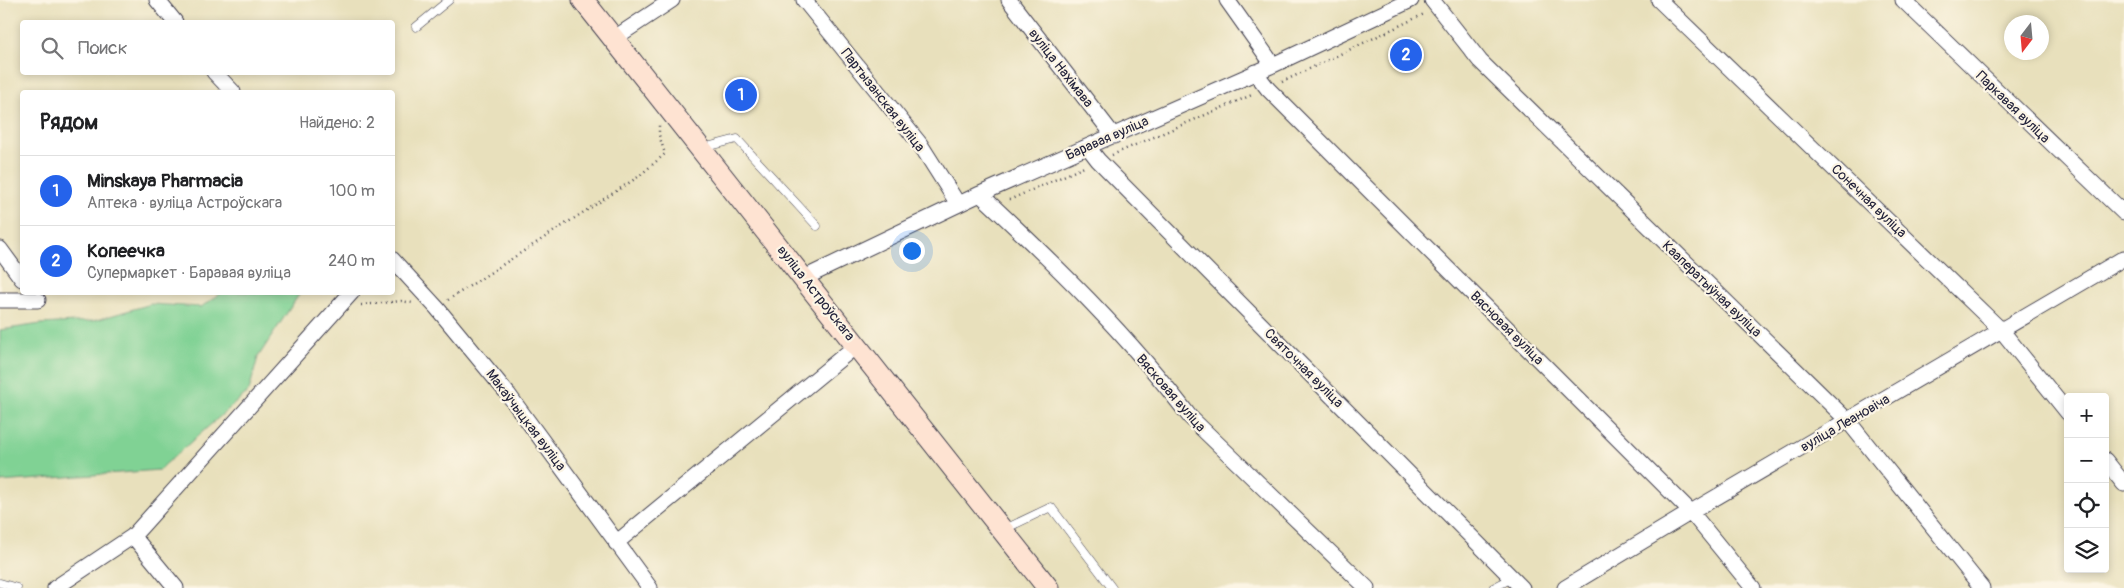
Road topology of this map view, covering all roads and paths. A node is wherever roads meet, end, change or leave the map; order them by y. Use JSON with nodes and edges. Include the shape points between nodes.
{"nodes":[{"id":1,"x":157,"y":0,"type":"edge"},
{"id":2,"x":449,"y":0,"type":"edge"},
{"id":3,"x":583,"y":0,"type":"edge"},
{"id":4,"x":672,"y":0,"type":"edge"},
{"id":5,"x":804,"y":0,"type":"edge"},
{"id":6,"x":1009,"y":0,"type":"edge"},
{"id":7,"x":1226,"y":0,"type":"edge"},
{"id":8,"x":1411,"y":0,"type":"edge"},
{"id":9,"x":1659,"y":0,"type":"edge"},
{"id":10,"x":1903,"y":0,"type":"edge"},
{"id":11,"x":1434,"y":4,"type":"edge"},
{"id":12,"x":173,"y":20,"type":"edge"},
{"id":13,"x":416,"y":27,"type":"dead end"},
{"id":14,"x":613,"y":39,"type":"junction"},
{"id":15,"x":1273,"y":65,"type":"junction"},
{"id":16,"x":1255,"y":72,"type":"junction"},
{"id":17,"x":217,"y":75,"type":"edge"},
{"id":18,"x":1268,"y":89,"type":"junction"},
{"id":19,"x":231,"y":90,"type":"edge"},
{"id":20,"x":661,"y":98,"type":"junction"},
{"id":21,"x":1114,"y":136,"type":"junction"},
{"id":22,"x":1088,"y":147,"type":"junction"},
{"id":23,"x":701,"y":149,"type":"junction"},
{"id":24,"x":1098,"y":160,"type":"junction"},
{"id":25,"x":980,"y":194,"type":"junction"},
{"id":26,"x":958,"y":204,"type":"junction"},
{"id":27,"x":994,"y":206,"type":"junction"},
{"id":28,"x":2124,"y":213,"type":"edge"},
{"id":29,"x":817,"y":226,"type":"dead end"},
{"id":30,"x":0,"y":249,"type":"edge"},
{"id":31,"x":2124,"y":258,"type":"edge"},
{"id":32,"x":395,"y":261,"type":"edge"},
{"id":33,"x":20,"y":276,"type":"edge"},
{"id":34,"x":804,"y":278,"type":"junction"},
{"id":35,"x":35,"y":296,"type":"edge"},
{"id":36,"x":356,"y":299,"type":"edge"},
{"id":37,"x":0,"y":300,"type":"edge"},
{"id":38,"x":437,"y":308,"type":"junction"},
{"id":39,"x":2002,"y":330,"type":"junction"},
{"id":40,"x":857,"y":344,"type":"junction"},
{"id":41,"x":2064,"y":408,"type":"edge"},
{"id":42,"x":1848,"y":422,"type":"junction"},
{"id":43,"x":2109,"y":465,"type":"edge"},
{"id":44,"x":2124,"y":484,"type":"edge"},
{"id":45,"x":1691,"y":512,"type":"junction"},
{"id":46,"x":1003,"y":530,"type":"junction"},
{"id":47,"x":133,"y":536,"type":"junction"},
{"id":48,"x":616,"y":542,"type":"junction"},
{"id":49,"x":0,"y":583,"type":"edge"},
{"id":50,"x":1517,"y":583,"type":"edge"},
{"id":51,"x":17,"y":588,"type":"edge"},
{"id":52,"x":55,"y":588,"type":"edge"},
{"id":53,"x":176,"y":588,"type":"edge"},
{"id":54,"x":650,"y":588,"type":"edge"},
{"id":55,"x":1048,"y":588,"type":"edge"},
{"id":56,"x":1112,"y":588,"type":"edge"},
{"id":57,"x":1367,"y":588,"type":"edge"},
{"id":58,"x":1493,"y":588,"type":"edge"},
{"id":59,"x":1566,"y":588,"type":"edge"},
{"id":60,"x":1753,"y":588,"type":"edge"},
{"id":61,"x":1982,"y":588,"type":"edge"}],
"edges":[{"from":1,"to":12,"type":"street"},
{"from":2,"to":13,"type":"lane"},
{"from":3,"to":14,"type":"street","name":"вуліца Астроўскага"},
{"from":4,"to":14,"type":"street"},
{"from":5,"to":26,"type":"street","name":"Партызанская вуліца","via":[[920,144]]},
{"from":6,"to":21,"type":"street","name":"вуліца Нахімава"},
{"from":7,"to":15,"type":"street"},
{"from":8,"to":15,"type":"street","name":"Баравая вуліца"},
{"from":9,"to":39,"type":"street","name":"Сонечная вуліца"},
{"from":10,"to":28,"type":"street","name":"Паркавая вуліца"},
{"from":11,"to":18,"type":"path"},
{"from":11,"to":42,"type":"street","name":"Кааператыўная вуліца","via":[[1480,61]]},
{"from":14,"to":20,"type":"street","name":"вуліца Астроўскага"},
{"from":15,"to":16,"type":"street","name":"Баравая вуліца"},
{"from":16,"to":18,"type":"street","name":"Вясновая вуліца"},
{"from":16,"to":21,"type":"street","name":"Баравая вуліца"},
{"from":17,"to":19,"type":"street"},
{"from":18,"to":24,"type":"path"},
{"from":18,"to":45,"type":"street","name":"Вясновая вуліца"},
{"from":20,"to":23,"type":"street","name":"вуліца Астроўскага"},
{"from":20,"to":38,"type":"path","via":[[659,135],[665,154],[638,177]]},
{"from":21,"to":22,"type":"street","name":"Баравая вуліца"},
{"from":22,"to":24,"type":"street","name":"Святочная вуліца"},
{"from":22,"to":25,"type":"street","name":"Баравая вуліца"},
{"from":23,"to":29,"type":"lane","via":[[736,139]]},
{"from":23,"to":34,"type":"street","name":"вуліца Астроўскага"},
{"from":24,"to":27,"type":"path"},
{"from":24,"to":50,"type":"street","name":"Святочная вуліца"},
{"from":25,"to":26,"type":"street","name":"Баравая вуліца"},
{"from":25,"to":27,"type":"street","name":"Вясковая вуліца"},
{"from":26,"to":34,"type":"street","name":"Баравая вуліца"},
{"from":27,"to":57,"type":"street","name":"Вясковая вуліца","via":[[1085,296],[1166,385],[1190,417]]},
{"from":30,"to":33,"type":"street"},
{"from":31,"to":39,"type":"street","name":"вуліца Леановіча"},
{"from":32,"to":38,"type":"street","name":"Макаўчыцкая вуліца"},
{"from":34,"to":40,"type":"street","name":"вуліца Астроўскага"},
{"from":35,"to":37,"type":"street"},
{"from":36,"to":38,"type":"path","via":[[401,301]]},
{"from":36,"to":47,"type":"street"},
{"from":38,"to":48,"type":"street","name":"Макаўчыцкая вуліца","via":[[508,394]]},
{"from":39,"to":41,"type":"street","name":"Сонечная вуліца"},
{"from":39,"to":42,"type":"street","name":"вуліца Леановіча"},
{"from":40,"to":46,"type":"street","name":"вуліца Астроўскага"},
{"from":40,"to":48,"type":"street"},
{"from":42,"to":45,"type":"street","name":"вуліца Леановіча"},
{"from":42,"to":61,"type":"street","name":"Кааператыўная вуліца"},
{"from":43,"to":44,"type":"street"},
{"from":45,"to":59,"type":"street","name":"вуліца Леановіча"},
{"from":45,"to":60,"type":"street","name":"Вясновая вуліца"},
{"from":46,"to":55,"type":"street","name":"вуліца Астроўскага"},
{"from":46,"to":56,"type":"lane","via":[[1052,507]]},
{"from":47,"to":52,"type":"street"},
{"from":47,"to":53,"type":"street"},
{"from":48,"to":54,"type":"street","name":"Макаўчыцкая вуліца"},
{"from":49,"to":51,"type":"lane"},
{"from":50,"to":58,"type":"lane"}]}
